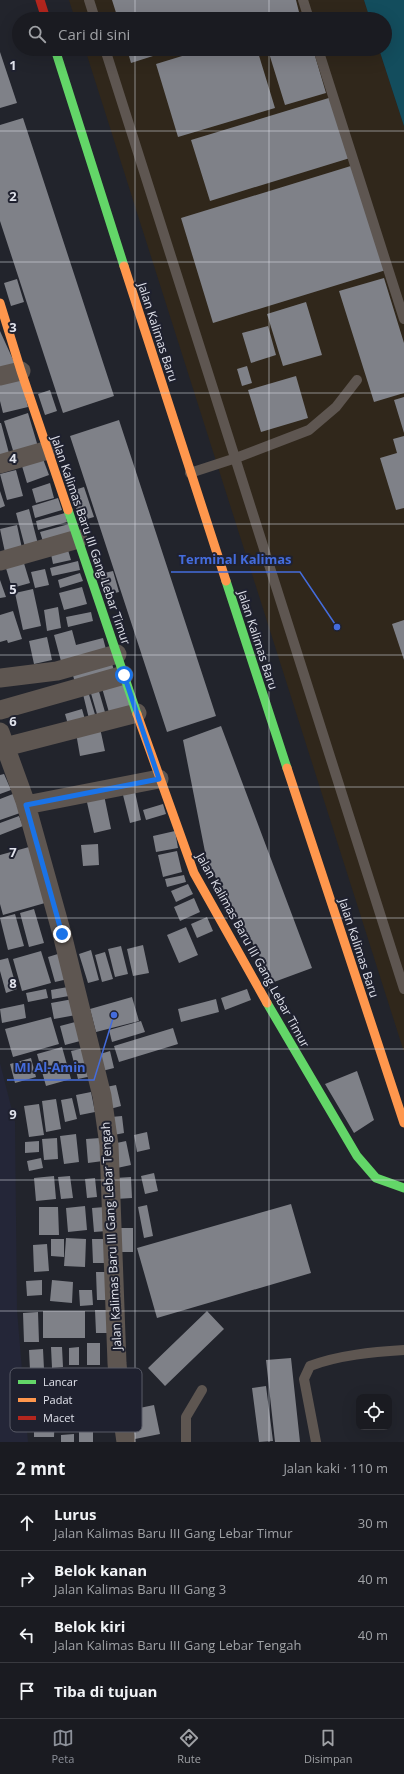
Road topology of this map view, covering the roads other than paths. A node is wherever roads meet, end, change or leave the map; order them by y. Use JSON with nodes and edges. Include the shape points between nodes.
{"nodes":[{"id":1,"x":40,"y":0,"type":"edge"},
{"id":2,"x":89,"y":0,"type":"edge"},
{"id":3,"x":303,"y":0,"type":"edge"},
{"id":4,"x":44,"y":12,"type":"edge"},
{"id":5,"x":93,"y":12,"type":"edge"},
{"id":6,"x":307,"y":12,"type":"edge"},
{"id":7,"x":57,"y":56,"type":"edge"},
{"id":8,"x":107,"y":56,"type":"edge"},
{"id":9,"x":320,"y":56,"type":"edge"},
{"id":10,"x":0,"y":303,"type":"edge"},
{"id":11,"x":404,"y":319,"type":"edge"},
{"id":12,"x":21,"y":370,"type":"junction"},
{"id":13,"x":0,"y":376,"type":"edge"},
{"id":14,"x":357,"y":380,"type":"dead end"},
{"id":15,"x":48,"y":450,"type":"junction"},
{"id":16,"x":236,"y":458,"type":"junction"},
{"id":17,"x":0,"y":464,"type":"edge"},
{"id":18,"x":190,"y":473,"type":"junction"},
{"id":19,"x":78,"y":539,"type":"junction"},
{"id":20,"x":0,"y":561,"type":"edge"},
{"id":21,"x":117,"y":654,"type":"junction"},
{"id":22,"x":124,"y":675,"type":"junction"},
{"id":23,"x":0,"y":678,"type":"edge"},
{"id":24,"x":0,"y":710,"type":"edge"},
{"id":25,"x":137,"y":713,"type":"junction"},
{"id":26,"x":3,"y":739,"type":"edge"},
{"id":27,"x":159,"y":779,"type":"junction"},
{"id":28,"x":26,"y":805,"type":"junction"},
{"id":29,"x":404,"y":989,"type":"edge"},
{"id":30,"x":404,"y":1123,"type":"edge"},
{"id":31,"x":404,"y":1188,"type":"edge"},
{"id":32,"x":404,"y":1350,"type":"edge"},
{"id":33,"x":117,"y":1368,"type":"edge"},
{"id":34,"x":202,"y":1390,"type":"dead end"},
{"id":35,"x":125,"y":1432,"type":"edge"},
{"id":36,"x":126,"y":1442,"type":"edge"},
{"id":37,"x":186,"y":1442,"type":"edge"},
{"id":38,"x":316,"y":1442,"type":"edge"}],
"edges":[{"from":1,"to":4,"type":"street"},
{"from":2,"to":5,"type":"lane"},
{"from":3,"to":6,"type":"lane"},
{"from":7,"to":18,"type":"street","name":"Jalan Kalimas Baru"},
{"from":8,"to":16,"type":"lane"},
{"from":9,"to":11,"type":"lane"},
{"from":10,"to":12,"type":"street","name":"Jalan Kalimas Baru III Gang Lebar Timur"},
{"from":12,"to":13,"type":"street"},
{"from":12,"to":15,"type":"street","name":"Jalan Kalimas Baru III Gang Lebar Timur"},
{"from":14,"to":16,"type":"lane","via":[[336,407],[309,430]]},
{"from":15,"to":17,"type":"street"},
{"from":15,"to":19,"type":"street","name":"Jalan Kalimas Baru III Gang Lebar Timur"},
{"from":16,"to":18,"type":"lane"},
{"from":16,"to":29,"type":"lane"},
{"from":18,"to":30,"type":"street","name":"Jalan Kalimas Baru"},
{"from":19,"to":20,"type":"street"},
{"from":19,"to":21,"type":"street","name":"Jalan Kalimas Baru III Gang Lebar Timur"},
{"from":21,"to":22,"type":"street","name":"Jalan Kalimas Baru III Gang Lebar Timur"},
{"from":21,"to":23,"type":"street","via":[[57,671]]},
{"from":22,"to":24,"type":"street"},
{"from":22,"to":25,"type":"street","name":"Jalan Kalimas Baru III Gang Lebar Timur"},
{"from":25,"to":26,"type":"street"},
{"from":25,"to":27,"type":"street","name":"Jalan Kalimas Baru III Gang Lebar Timur"},
{"from":26,"to":28,"type":"street","name":"Jalan Kalimas Baru III Gang Lebar Tengah"},
{"from":27,"to":28,"type":"street"},
{"from":27,"to":31,"type":"street","name":"Jalan Kalimas Baru III Gang Lebar Timur","via":[[194,873],[357,1156],[376,1178]]},
{"from":28,"to":33,"type":"street","name":"Jalan Kalimas Baru III Gang Lebar Tengah","via":[[62,934],[105,1114],[109,1146]]},
{"from":32,"to":38,"type":"lane","via":[[374,1352],[310,1366],[304,1380]]},
{"from":34,"to":37,"type":"lane","via":[[186,1418]]},
{"from":35,"to":36,"type":"street","name":"Jalan Kalimas Baru III Gang Lebar Tengah"}]}
